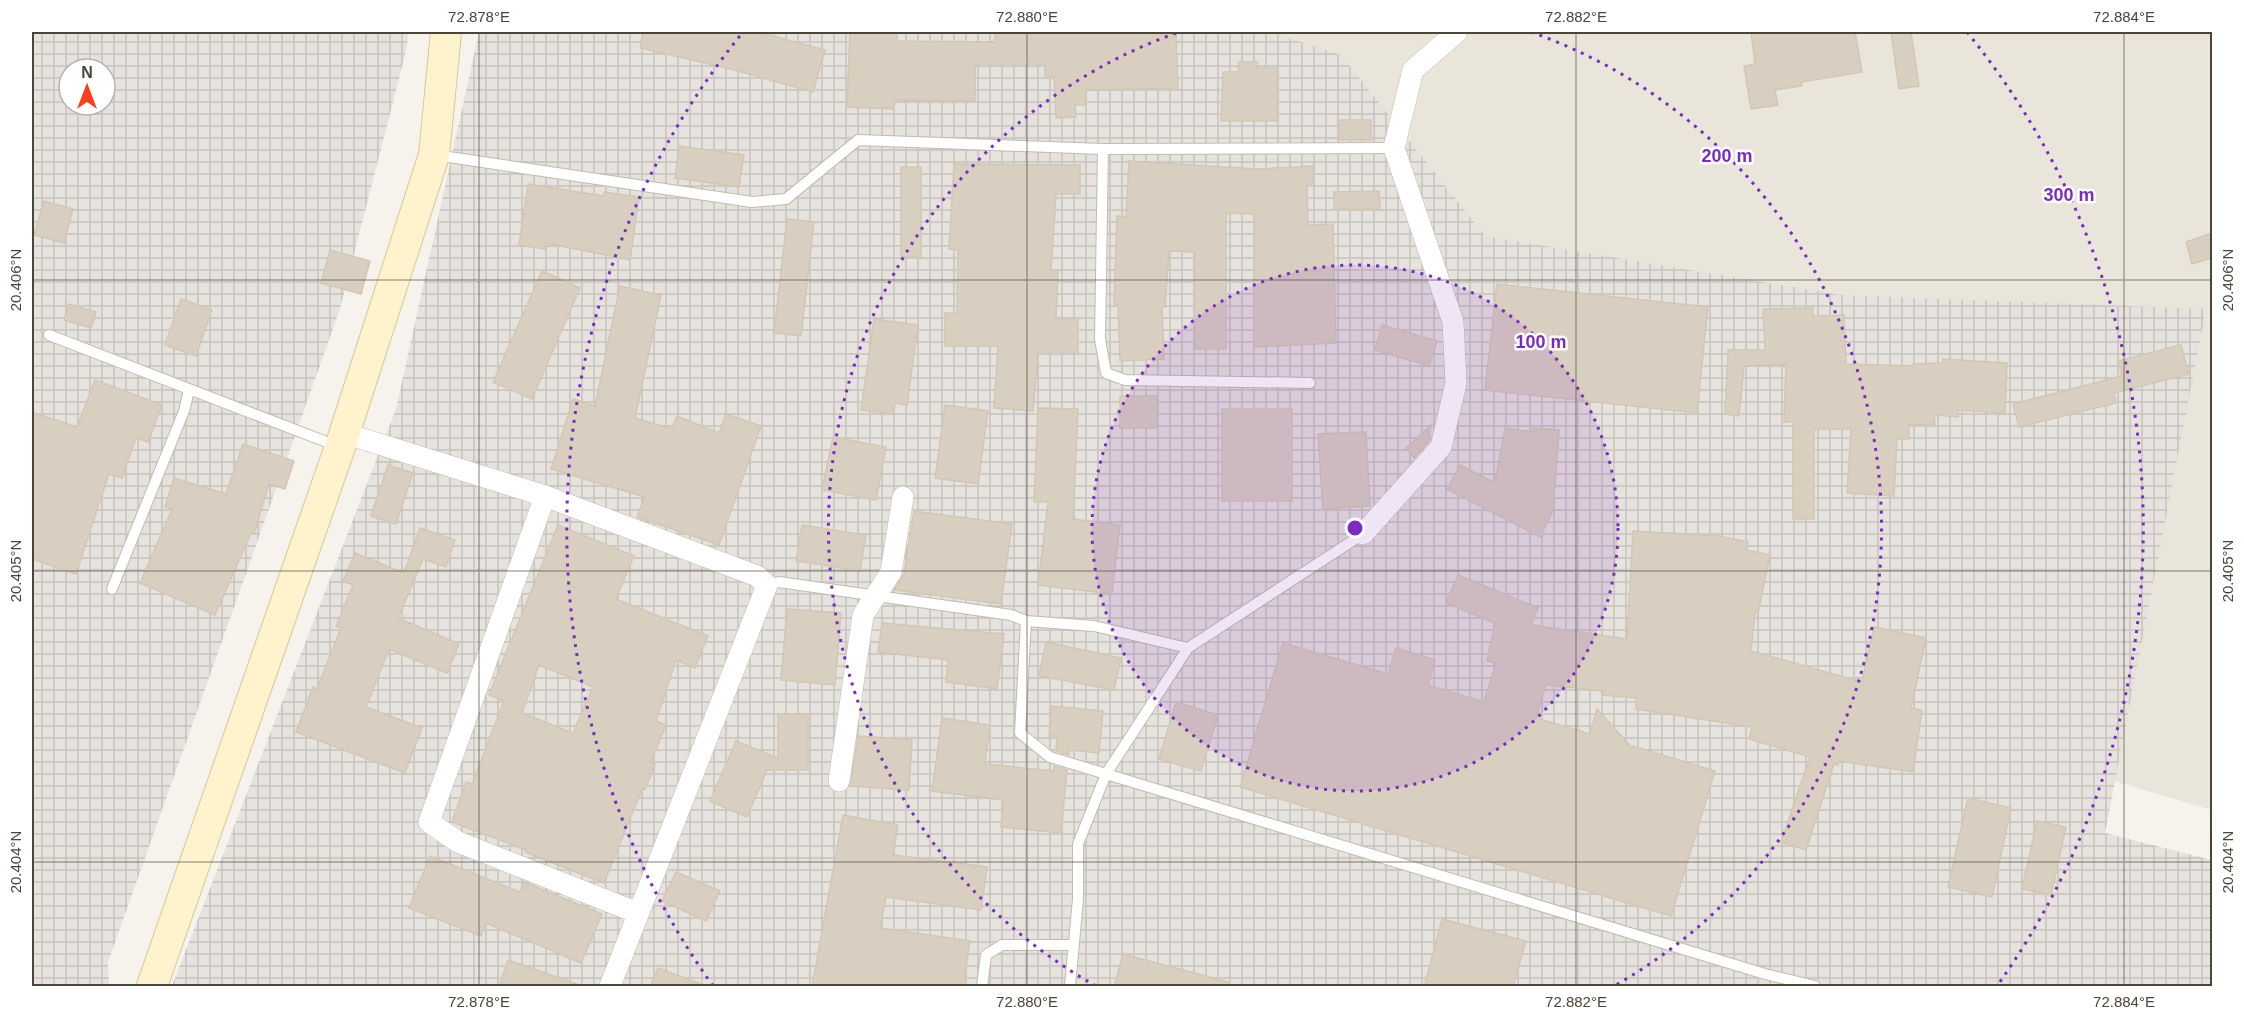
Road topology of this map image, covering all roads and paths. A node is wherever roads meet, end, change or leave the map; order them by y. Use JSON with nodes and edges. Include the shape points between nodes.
{"nodes":[{"id":1,"x":446,"y":32,"type":"edge"},
{"id":2,"x":1457,"y":32,"type":"edge"},
{"id":3,"x":1394,"y":148,"type":"junction"},
{"id":4,"x":1102,"y":149,"type":"junction"},
{"id":5,"x":434,"y":155,"type":"junction"},
{"id":6,"x":49,"y":335,"type":"dead end"},
{"id":7,"x":1310,"y":383,"type":"dead end"},
{"id":8,"x":189,"y":390,"type":"junction"},
{"id":9,"x":342,"y":440,"type":"junction"},
{"id":10,"x":545,"y":496,"type":"junction"},
{"id":11,"x":903,"y":497,"type":"dead end"},
{"id":12,"x":1363,"y":534,"type":"joint"},
{"id":13,"x":767,"y":585,"type":"junction"},
{"id":14,"x":112,"y":589,"type":"dead end"},
{"id":15,"x":876,"y":595,"type":"junction"},
{"id":16,"x":1026,"y":621,"type":"junction"},
{"id":17,"x":1188,"y":648,"type":"junction"},
{"id":18,"x":1106,"y":774,"type":"junction"},
{"id":19,"x":839,"y":781,"type":"dead end"},
{"id":20,"x":638,"y":912,"type":"junction"},
{"id":21,"x":1074,"y":945,"type":"junction"},
{"id":22,"x":152,"y":987,"type":"edge"},
{"id":23,"x":610,"y":987,"type":"edge"},
{"id":24,"x":982,"y":987,"type":"edge"},
{"id":25,"x":1070,"y":987,"type":"edge"},
{"id":26,"x":1815,"y":987,"type":"edge"}],
"edges":[{"from":1,"to":5,"type":"street"},
{"from":2,"to":3,"type":"street","via":[[1413,70]]},
{"from":3,"to":4,"type":"lane"},
{"from":3,"to":12,"type":"street","via":[[1453,322],[1456,383],[1441,447]]},
{"from":4,"to":5,"type":"lane","via":[[858,140],[786,199],[752,202]]},
{"from":4,"to":7,"type":"lane","via":[[1100,339],[1106,373],[1125,380]]},
{"from":5,"to":9,"type":"street"},
{"from":6,"to":8,"type":"lane"},
{"from":8,"to":9,"type":"lane"},
{"from":8,"to":14,"type":"lane"},
{"from":9,"to":10,"type":"street"},
{"from":9,"to":22,"type":"street"},
{"from":10,"to":13,"type":"street","via":[[757,576]]},
{"from":10,"to":20,"type":"street","via":[[429,822],[458,842]]},
{"from":11,"to":15,"type":"street","via":[[891,572]]},
{"from":12,"to":17,"type":"lane"},
{"from":13,"to":15,"type":"lane","via":[[779,582]]},
{"from":13,"to":20,"type":"street"},
{"from":15,"to":16,"type":"lane","via":[[1011,615]]},
{"from":15,"to":19,"type":"street","via":[[863,615]]},
{"from":16,"to":17,"type":"lane","via":[[1094,626]]},
{"from":16,"to":18,"type":"lane","via":[[1020,733],[1050,758]]},
{"from":17,"to":18,"type":"lane"},
{"from":18,"to":21,"type":"lane","via":[[1078,844]]},
{"from":18,"to":26,"type":"lane"},
{"from":20,"to":23,"type":"street"},
{"from":21,"to":24,"type":"lane","via":[[1002,945],[986,955]]},
{"from":21,"to":25,"type":"lane"}]}
